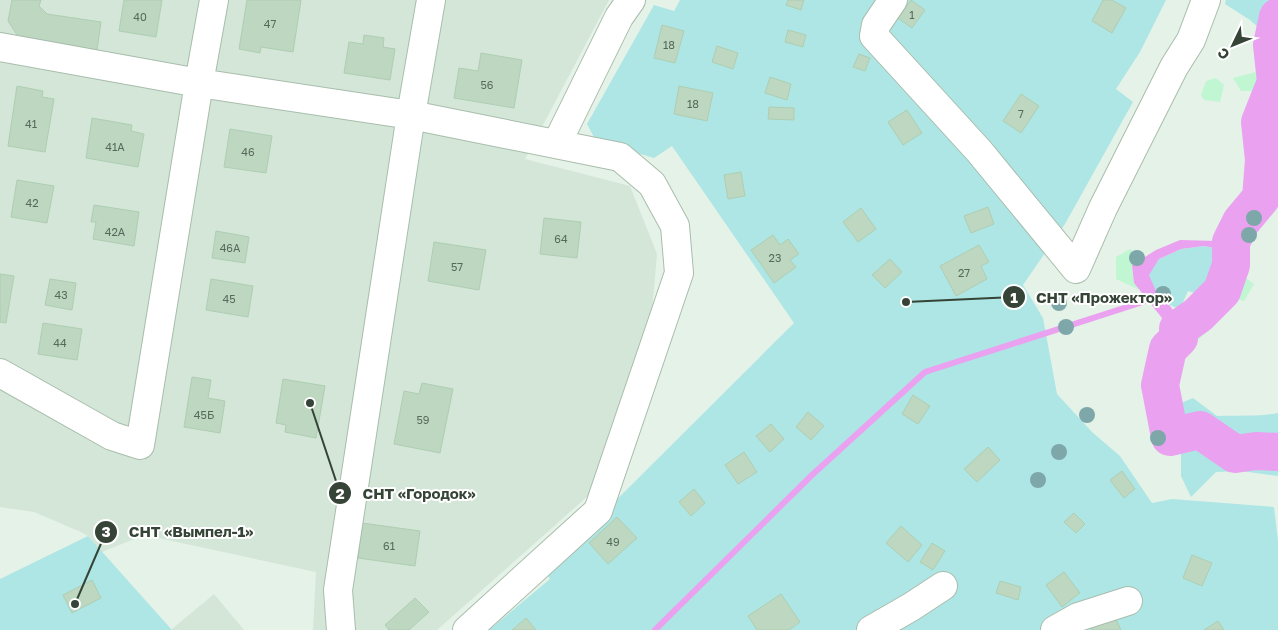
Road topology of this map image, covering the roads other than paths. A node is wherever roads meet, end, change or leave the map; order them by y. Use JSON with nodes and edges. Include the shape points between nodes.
{"nodes":[{"id":1,"x":214,"y":0,"type":"edge"},
{"id":2,"x":431,"y":0,"type":"edge"},
{"id":3,"x":631,"y":0,"type":"edge"},
{"id":4,"x":892,"y":0,"type":"edge"},
{"id":5,"x":1206,"y":0,"type":"edge"},
{"id":6,"x":0,"y":47,"type":"edge"},
{"id":7,"x":199,"y":83,"type":"junction"},
{"id":8,"x":411,"y":114,"type":"junction"},
{"id":9,"x":557,"y":143,"type":"junction"},
{"id":10,"x":0,"y":373,"type":"edge"},
{"id":11,"x":943,"y":586,"type":"dead end"},
{"id":12,"x":1128,"y":601,"type":"dead end"},
{"id":13,"x":342,"y":629,"type":"edge"},
{"id":14,"x":468,"y":630,"type":"edge"},
{"id":15,"x":871,"y":630,"type":"edge"},
{"id":16,"x":1055,"y":630,"type":"edge"}],
"edges":[{"from":1,"to":7,"type":"lane"},
{"from":2,"to":8,"type":"lane"},
{"from":3,"to":9,"type":"lane","via":[[619,17]]},
{"from":4,"to":5,"type":"lane","via":[[876,25],[874,36],[979,150],[1076,269],[1107,199],[1191,40]]},
{"from":6,"to":7,"type":"lane"},
{"from":7,"to":8,"type":"lane"},
{"from":7,"to":10,"type":"lane","via":[[140,445],[112,436]]},
{"from":8,"to":9,"type":"lane"},
{"from":8,"to":13,"type":"lane","via":[[338,590]]},
{"from":9,"to":14,"type":"lane","via":[[620,156],[652,184],[675,226],[679,273],[598,511]]},
{"from":11,"to":15,"type":"lane"},
{"from":12,"to":16,"type":"lane","via":[[1078,617]]}]}
